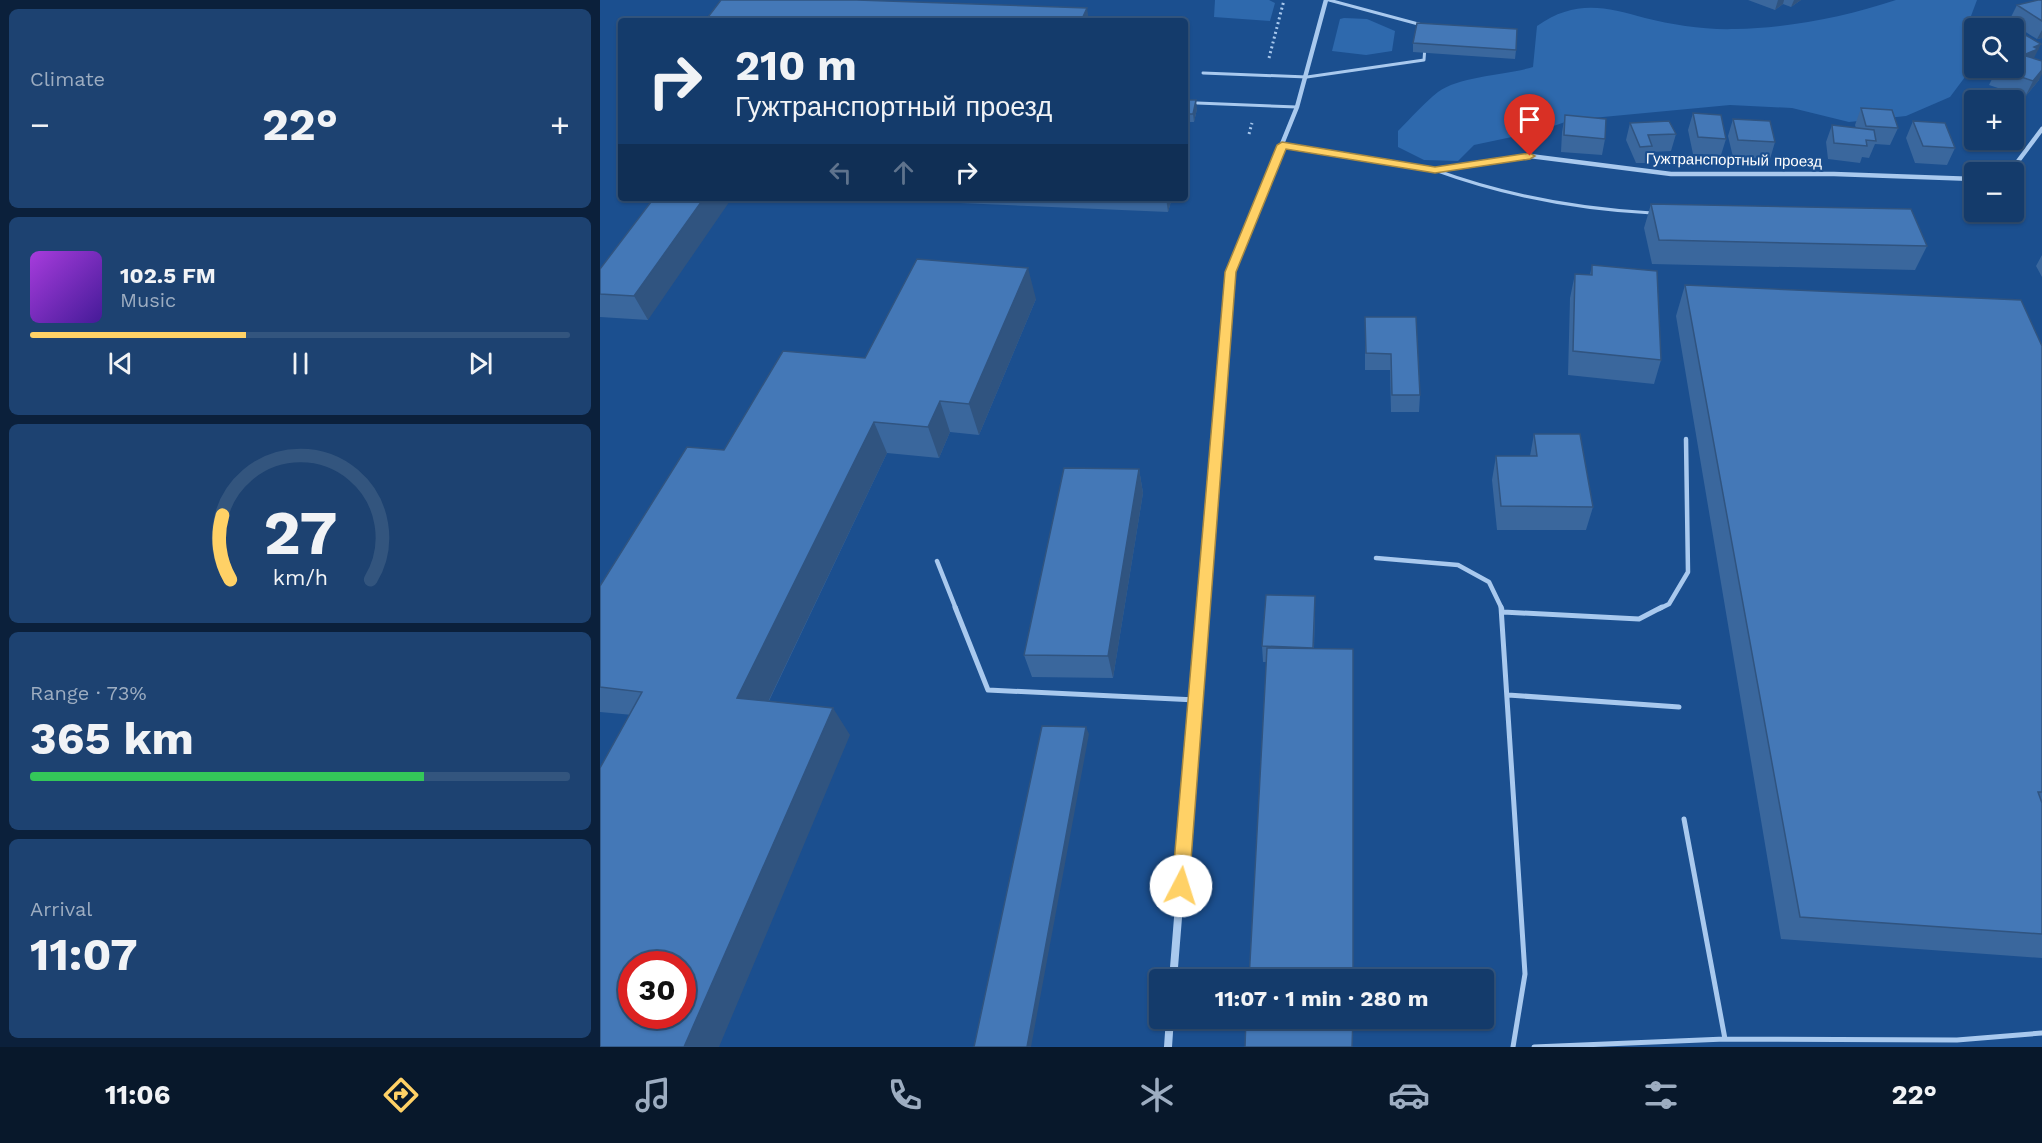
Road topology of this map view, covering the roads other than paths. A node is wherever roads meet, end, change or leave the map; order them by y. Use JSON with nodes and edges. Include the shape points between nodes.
{"nodes":[{"id":1,"x":1328,"y":0,"type":"edge"},
{"id":2,"x":1428,"y":26,"type":"edge"},
{"id":3,"x":1426,"y":38,"type":"edge"},
{"id":4,"x":1203,"y":73,"type":"dead end"},
{"id":5,"x":1307,"y":77,"type":"junction"},
{"id":6,"x":1197,"y":103,"type":"edge"},
{"id":7,"x":1298,"y":107,"type":"junction"},
{"id":8,"x":2042,"y":129,"type":"edge"},
{"id":9,"x":1282,"y":145,"type":"junction"},
{"id":10,"x":2017,"y":162,"type":"edge"},
{"id":11,"x":1435,"y":170,"type":"junction"},
{"id":12,"x":1964,"y":179,"type":"edge"},
{"id":13,"x":1659,"y":213,"type":"edge"},
{"id":14,"x":1686,"y":439,"type":"dead end"},
{"id":15,"x":1376,"y":558,"type":"dead end"},
{"id":16,"x":938,"y":561,"type":"dead end"},
{"id":17,"x":1503,"y":612,"type":"junction"},
{"id":18,"x":1508,"y":695,"type":"junction"},
{"id":19,"x":1196,"y":700,"type":"junction"},
{"id":20,"x":1679,"y":707,"type":"dead end"},
{"id":21,"x":1684,"y":819,"type":"dead end"},
{"id":22,"x":1174,"y":969,"type":"edge"},
{"id":23,"x":1169,"y":1029,"type":"edge"},
{"id":24,"x":2042,"y":1033,"type":"edge"},
{"id":25,"x":1725,"y":1039,"type":"junction"},
{"id":26,"x":1168,"y":1047,"type":"edge"},
{"id":27,"x":1513,"y":1047,"type":"edge"},
{"id":28,"x":1534,"y":1047,"type":"edge"}],
"edges":[{"from":1,"to":2,"type":"lane"},
{"from":1,"to":5,"type":"street"},
{"from":3,"to":5,"type":"lane","via":[[1424,60]]},
{"from":4,"to":5,"type":"lane"},
{"from":5,"to":7,"type":"street"},
{"from":6,"to":7,"type":"lane"},
{"from":7,"to":9,"type":"street"},
{"from":8,"to":10,"type":"street"},
{"from":9,"to":11,"type":"street","name":"Гужтранспортный проезд"},
{"from":9,"to":19,"type":"street","via":[[1230,272]]},
{"from":11,"to":12,"type":"street","name":"Гужтранспортный проезд","via":[[1530,156],[1671,174]]},
{"from":11,"to":13,"type":"lane","via":[[1505,195]]},
{"from":14,"to":17,"type":"lane","via":[[1688,572],[1669,604],[1639,619]]},
{"from":15,"to":17,"type":"lane","via":[[1458,565],[1489,582]]},
{"from":16,"to":19,"type":"lane","via":[[988,690]]},
{"from":17,"to":18,"type":"lane"},
{"from":18,"to":20,"type":"lane"},
{"from":18,"to":27,"type":"lane","via":[[1525,974]]},
{"from":19,"to":22,"type":"street"},
{"from":21,"to":25,"type":"lane"},
{"from":23,"to":26,"type":"street"},
{"from":24,"to":25,"type":"lane","via":[[1957,1040]]},
{"from":25,"to":28,"type":"lane"}]}
